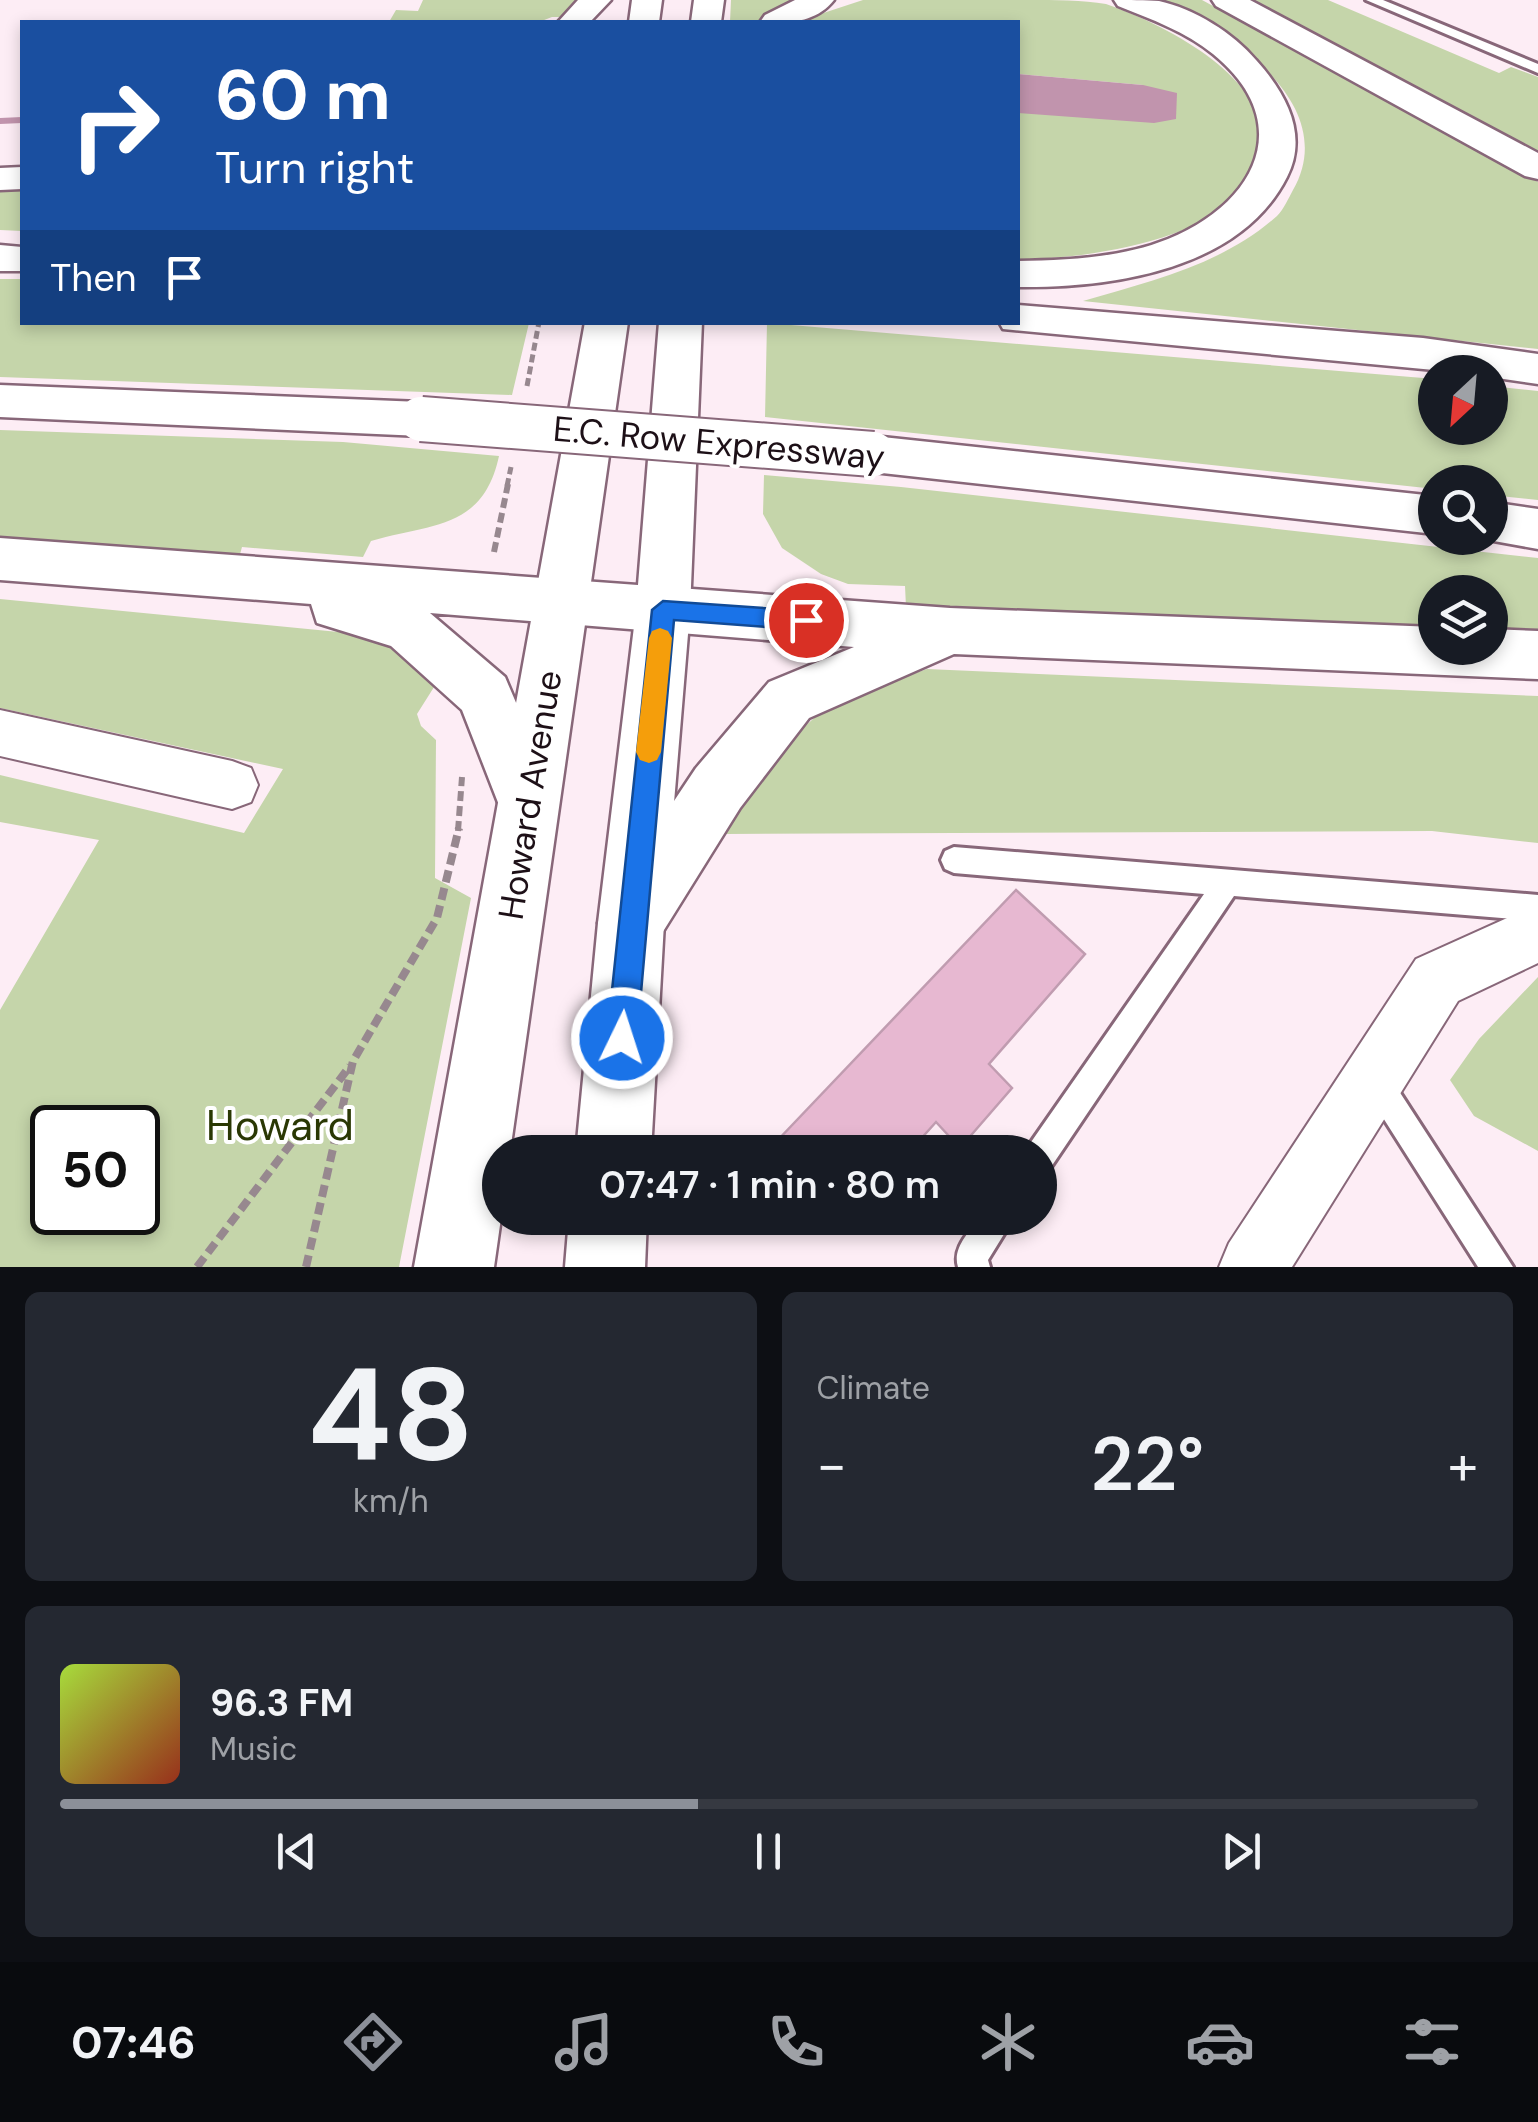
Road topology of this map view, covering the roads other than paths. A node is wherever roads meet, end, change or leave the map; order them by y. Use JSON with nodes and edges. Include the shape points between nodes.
{"nodes":[{"id":1,"x":596,"y":0,"type":"edge"},
{"id":2,"x":819,"y":0,"type":"edge"},
{"id":3,"x":1130,"y":0,"type":"edge"},
{"id":4,"x":1226,"y":0,"type":"edge"},
{"id":5,"x":1372,"y":0,"type":"edge"},
{"id":6,"x":575,"y":20,"type":"edge"},
{"id":7,"x":780,"y":20,"type":"edge"},
{"id":8,"x":1538,"y":69,"type":"edge"},
{"id":9,"x":1538,"y":168,"type":"edge"},
{"id":10,"x":1020,"y":274,"type":"edge"},
{"id":11,"x":1020,"y":319,"type":"edge"},
{"id":12,"x":607,"y":325,"type":"edge"},
{"id":13,"x":681,"y":325,"type":"edge"},
{"id":14,"x":1538,"y":369,"type":"edge"},
{"id":15,"x":0,"y":401,"type":"edge"},
{"id":16,"x":1418,"y":513,"type":"edge"},
{"id":17,"x":1508,"y":524,"type":"edge"},
{"id":18,"x":1538,"y":528,"type":"edge"},
{"id":19,"x":0,"y":559,"type":"edge"},
{"id":20,"x":242,"y":580,"type":"junction"},
{"id":21,"x":562,"y":599,"type":"junction"},
{"id":22,"x":663,"y":610,"type":"junction"},
{"id":23,"x":950,"y":631,"type":"junction"},
{"id":24,"x":1538,"y":655,"type":"edge"},
{"id":25,"x":0,"y":733,"type":"edge"},
{"id":26,"x":232,"y":785,"type":"dead end"},
{"id":27,"x":528,"y":804,"type":"junction"},
{"id":28,"x":954,"y":860,"type":"dead end"},
{"id":29,"x":1228,"y":882,"type":"junction"},
{"id":30,"x":1538,"y":908,"type":"edge"},
{"id":31,"x":631,"y":923,"type":"junction"},
{"id":32,"x":1538,"y":933,"type":"edge"},
{"id":33,"x":1374,"y":1078,"type":"junction"},
{"id":34,"x":615,"y":1135,"type":"edge"},
{"id":35,"x":1054,"y":1135,"type":"edge"},
{"id":36,"x":607,"y":1235,"type":"edge"},
{"id":37,"x":986,"y":1235,"type":"edge"},
{"id":38,"x":454,"y":1267,"type":"edge"},
{"id":39,"x":605,"y":1267,"type":"edge"},
{"id":40,"x":974,"y":1267,"type":"edge"},
{"id":41,"x":1253,"y":1267,"type":"edge"},
{"id":42,"x":1497,"y":1267,"type":"edge"}],
"edges":[{"from":1,"to":6,"type":"main road"},
{"from":2,"to":7,"type":"main road"},
{"from":3,"to":10,"type":"main road","via":[[1205,33],[1237,57],[1268,97],[1280,128],[1269,181],[1222,227],[1183,248],[1130,263]]},
{"from":4,"to":9,"type":"main road"},
{"from":5,"to":8,"type":"lane"},
{"from":11,"to":14,"type":"main road","via":[[1424,353]]},
{"from":12,"to":21,"type":"main road","name":"Howard Avenue"},
{"from":13,"to":22,"type":"main road"},
{"from":15,"to":16,"type":"main road","name":"E.C. Row Expressway","bridge":true,"via":[[421,419],[873,454]]},
{"from":17,"to":18,"type":"main road"},
{"from":19,"to":20,"type":"main road"},
{"from":20,"to":21,"type":"main road"},
{"from":20,"to":27,"type":"main road","via":[[409,628],[486,695]]},
{"from":21,"to":22,"type":"main road"},
{"from":21,"to":27,"type":"main road","name":"Howard Avenue"},
{"from":22,"to":23,"type":"main road"},
{"from":22,"to":31,"type":"main road"},
{"from":23,"to":24,"type":"main road"},
{"from":23,"to":31,"type":"main road","via":[[790,700],[718,788]]},
{"from":25,"to":26,"type":"street"},
{"from":27,"to":38,"type":"main road","name":"Howard Avenue"},
{"from":28,"to":29,"type":"lane"},
{"from":29,"to":30,"type":"lane"},
{"from":29,"to":35,"type":"lane"},
{"from":31,"to":34,"type":"main road"},
{"from":32,"to":33,"type":"street","via":[[1436,980]]},
{"from":33,"to":41,"type":"street"},
{"from":33,"to":42,"type":"lane"},
{"from":36,"to":39,"type":"main road"},
{"from":37,"to":40,"type":"lane","via":[[971,1257]]}]}
